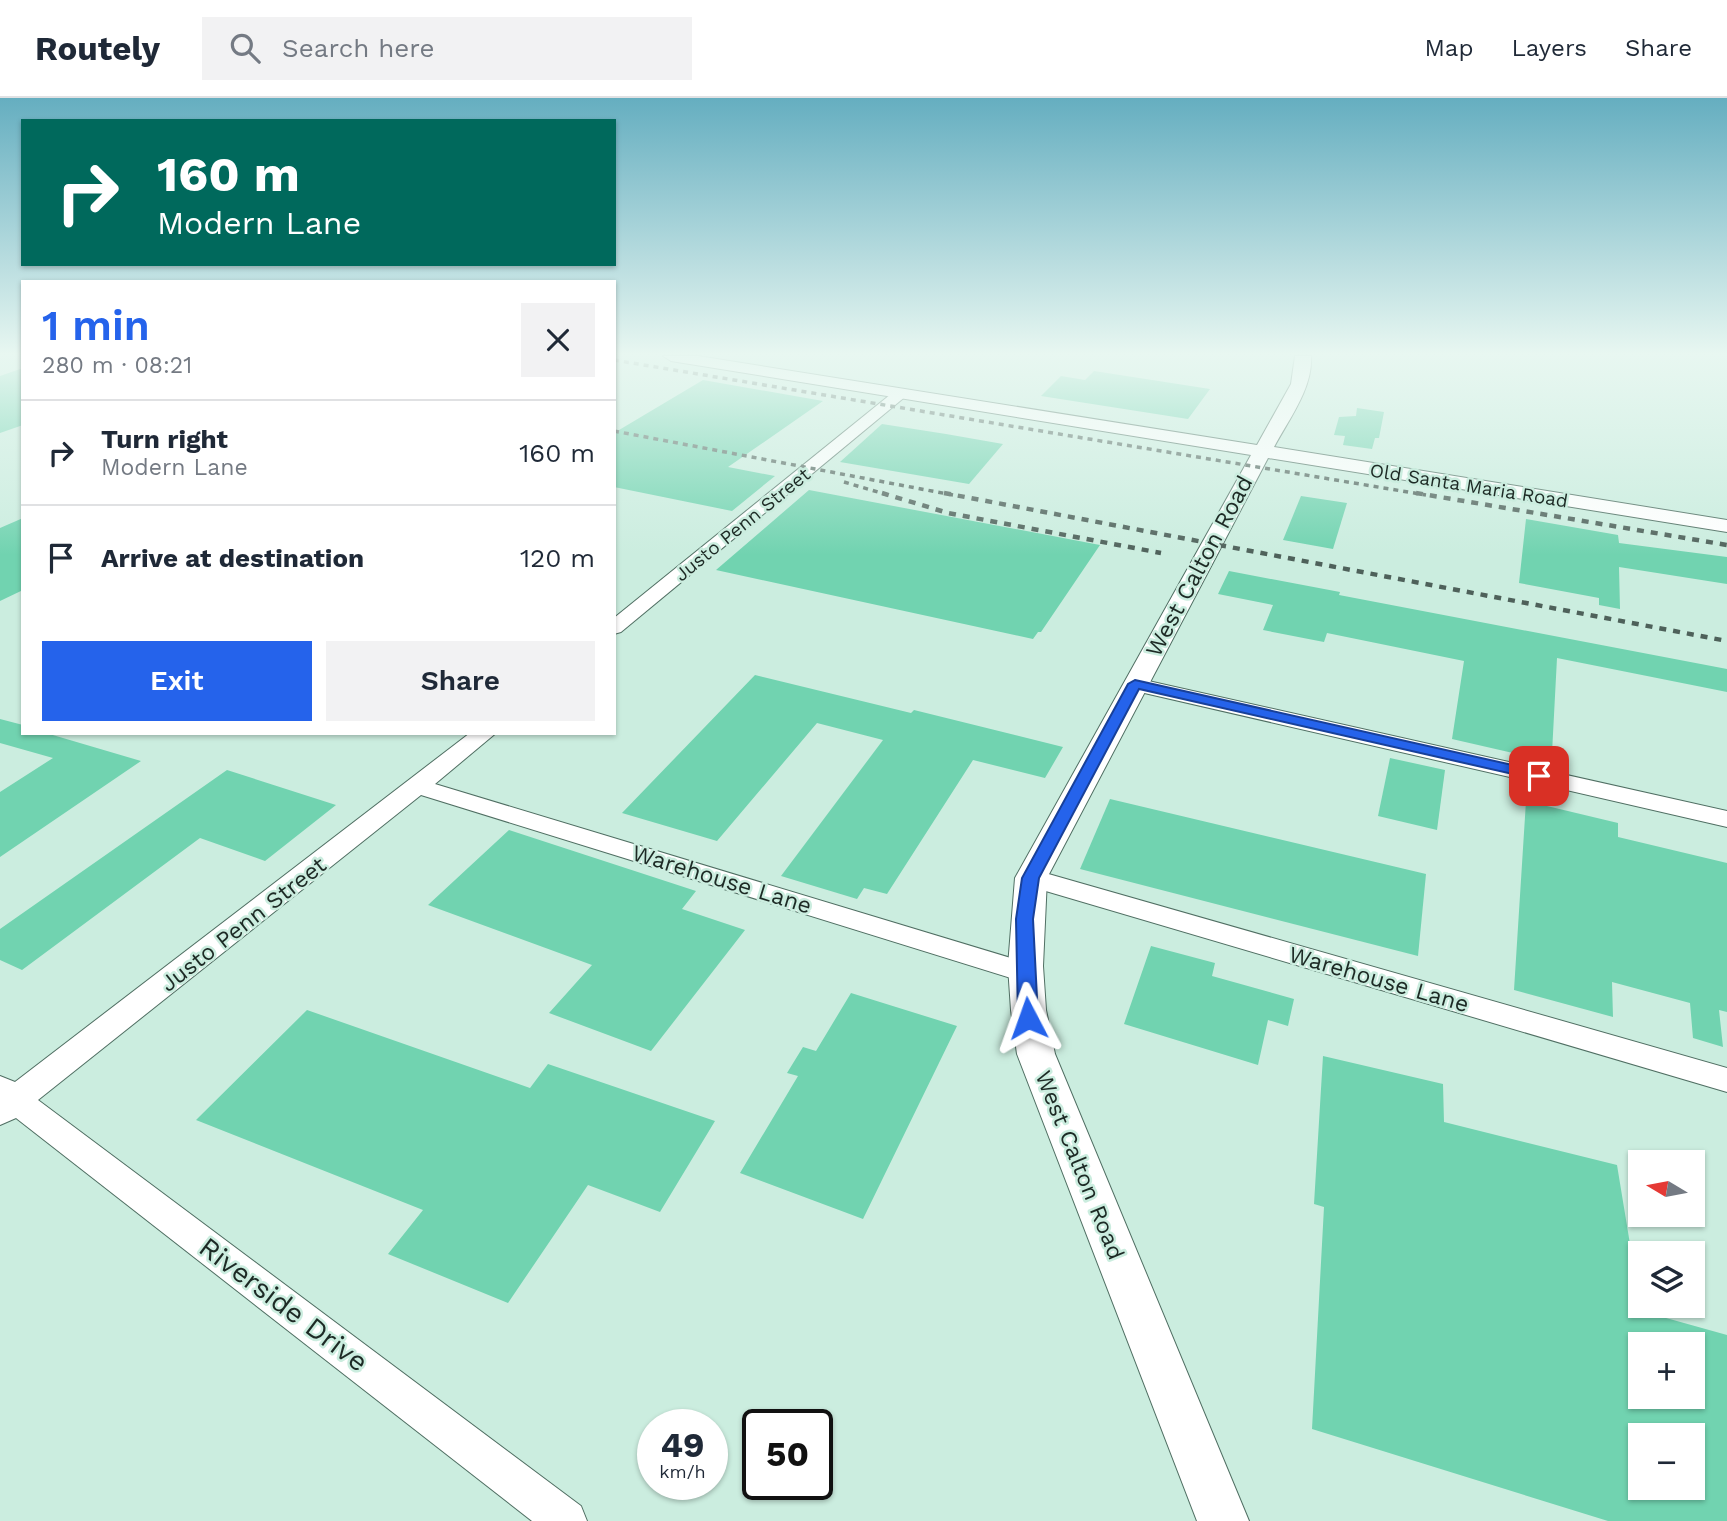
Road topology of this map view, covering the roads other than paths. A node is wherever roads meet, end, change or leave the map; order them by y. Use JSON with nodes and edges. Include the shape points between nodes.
{"nodes":[{"id":1,"x":865,"y":422,"type":"edge"},
{"id":2,"x":1084,"y":422,"type":"edge"},
{"id":3,"x":1277,"y":422,"type":"edge"},
{"id":4,"x":1261,"y":451,"type":"junction"},
{"id":5,"x":1727,"y":526,"type":"edge"},
{"id":6,"x":616,"y":626,"type":"edge"},
{"id":7,"x":1135,"y":684,"type":"junction"},
{"id":8,"x":483,"y":735,"type":"edge"},
{"id":9,"x":420,"y":787,"type":"junction"},
{"id":10,"x":1727,"y":819,"type":"edge"},
{"id":11,"x":1031,"y":878,"type":"junction"},
{"id":12,"x":1024,"y":972,"type":"junction"},
{"id":13,"x":1727,"y":1080,"type":"edge"},
{"id":14,"x":5,"y":1100,"type":"edge"},
{"id":15,"x":566,"y":1521,"type":"edge"},
{"id":16,"x":1223,"y":1521,"type":"edge"}],
"edges":[{"from":1,"to":6,"type":"street","name":"Justo Penn Street"},
{"from":2,"to":4,"type":"main road","name":"Old Santa Maria Road"},
{"from":3,"to":4,"type":"main road","name":"West Calton Road"},
{"from":4,"to":5,"type":"main road","name":"Old Santa Maria Road"},
{"from":4,"to":7,"type":"main road","name":"West Calton Road"},
{"from":7,"to":10,"type":"street"},
{"from":7,"to":11,"type":"main road","name":"West Calton Road"},
{"from":8,"to":9,"type":"street","name":"Justo Penn Street"},
{"from":9,"to":12,"type":"street","name":"Warehouse Lane"},
{"from":9,"to":14,"type":"street","name":"Justo Penn Street"},
{"from":11,"to":12,"type":"main road","name":"West Calton Road"},
{"from":11,"to":13,"type":"street","name":"Warehouse Lane"},
{"from":12,"to":16,"type":"main road","name":"West Calton Road","via":[[1036,1054]]},
{"from":14,"to":15,"type":"street","name":"Riverside Drive"}]}
